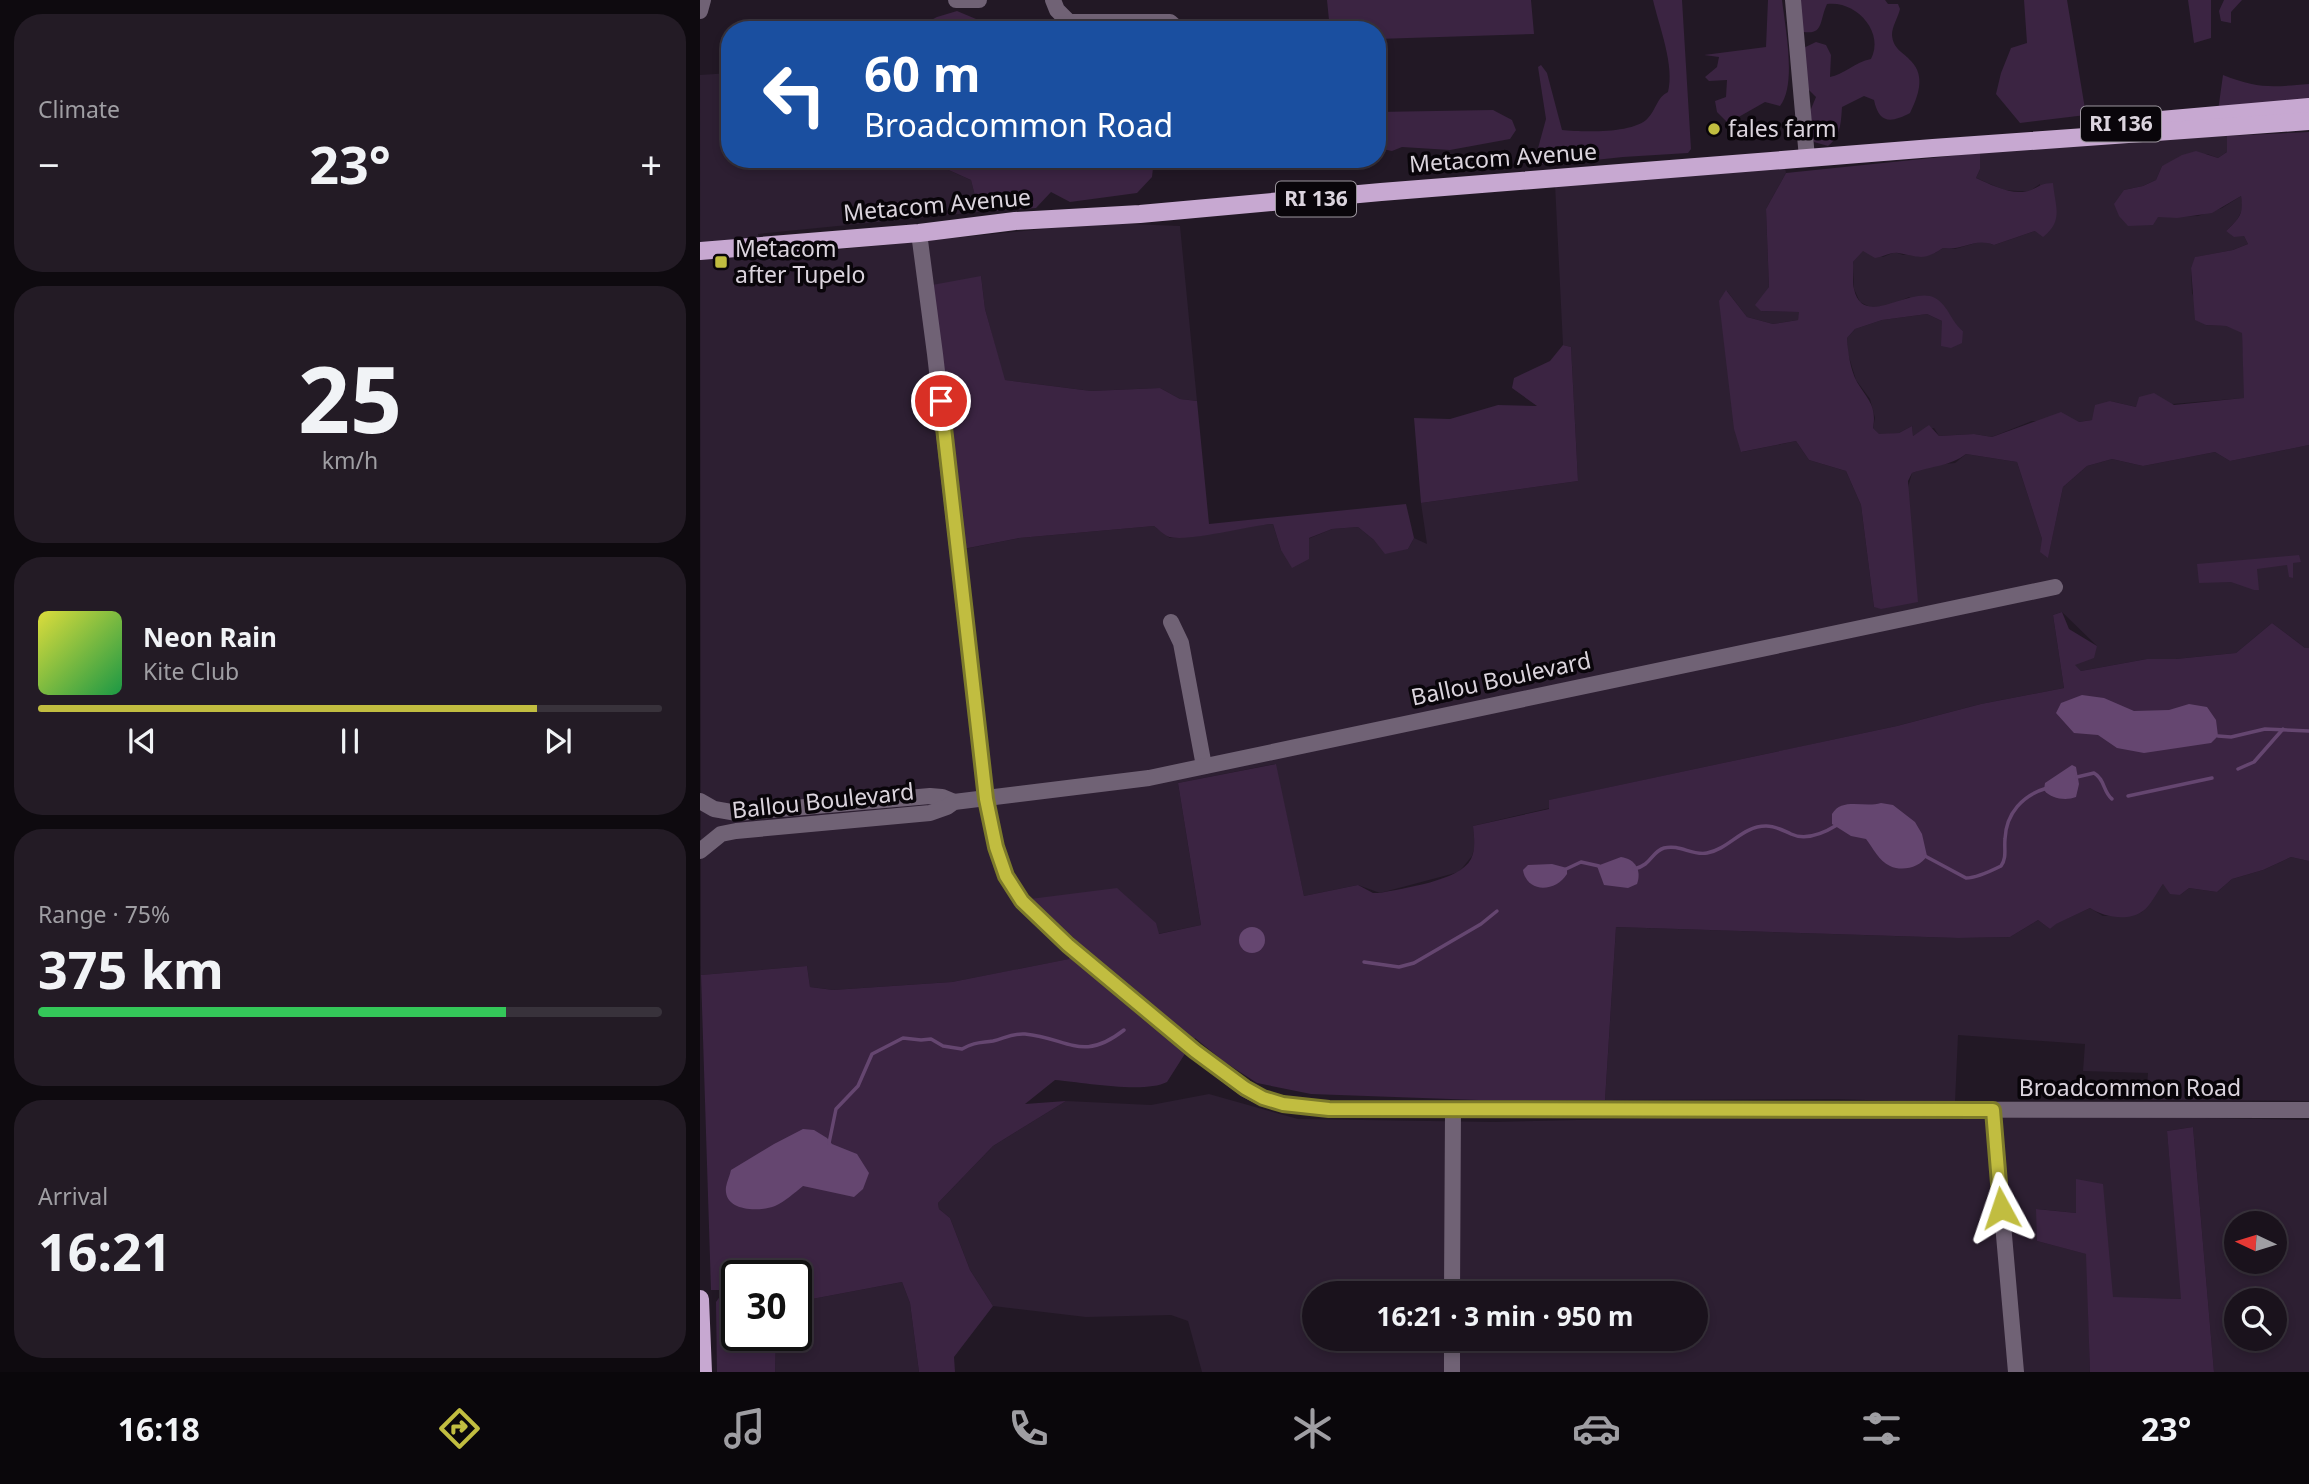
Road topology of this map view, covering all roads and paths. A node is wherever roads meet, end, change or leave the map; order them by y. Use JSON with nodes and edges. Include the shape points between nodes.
{"nodes":[{"id":1,"x":703,"y":0,"type":"edge"},
{"id":2,"x":956,"y":0,"type":"edge"},
{"id":3,"x":979,"y":0,"type":"edge"},
{"id":4,"x":1053,"y":0,"type":"edge"},
{"id":5,"x":1793,"y":0,"type":"edge"},
{"id":6,"x":700,"y":11,"type":"edge"},
{"id":7,"x":1068,"y":21,"type":"edge"},
{"id":8,"x":2309,"y":107,"type":"edge"},
{"id":9,"x":2309,"y":121,"type":"edge"},
{"id":10,"x":1933,"y":148,"type":"junction"},
{"id":11,"x":1807,"y":158,"type":"junction"},
{"id":12,"x":919,"y":233,"type":"junction"},
{"id":13,"x":700,"y":251,"type":"edge"},
{"id":14,"x":2055,"y":587,"type":"dead end"},
{"id":15,"x":1171,"y":622,"type":"dead end"},
{"id":16,"x":1204,"y":766,"type":"junction"},
{"id":17,"x":986,"y":799,"type":"junction"},
{"id":18,"x":700,"y":802,"type":"edge"},
{"id":19,"x":954,"y":802,"type":"junction"},
{"id":20,"x":700,"y":851,"type":"edge"},
{"id":21,"x":1453,"y":1110,"type":"junction"},
{"id":22,"x":1993,"y":1110,"type":"junction"},
{"id":23,"x":2309,"y":1110,"type":"edge"},
{"id":24,"x":1452,"y":1281,"type":"edge"},
{"id":25,"x":700,"y":1298,"type":"edge"},
{"id":26,"x":1452,"y":1351,"type":"edge"},
{"id":27,"x":703,"y":1372,"type":"edge"},
{"id":28,"x":1452,"y":1372,"type":"edge"},
{"id":29,"x":2016,"y":1372,"type":"edge"}],
"edges":[{"from":1,"to":6,"type":"street"},
{"from":2,"to":3,"type":"street"},
{"from":4,"to":7,"type":"street"},
{"from":5,"to":11,"type":"street"},
{"from":8,"to":10,"type":"main road","name":"Metacom Avenue","number":"RI 136","via":[[2138,122]]},
{"from":9,"to":10,"type":"main road","name":"Metacom Avenue","number":"RI 136"},
{"from":10,"to":11,"type":"main road","name":"Metacom Avenue","number":"RI 136"},
{"from":11,"to":12,"type":"main road","name":"Metacom Avenue","number":"RI 136","via":[[1015,221]]},
{"from":12,"to":13,"type":"main road","name":"Metacom Avenue","number":"RI 136"},
{"from":12,"to":17,"type":"street","name":"Broadcommon Road"},
{"from":14,"to":16,"type":"street","name":"Ballou Boulevard"},
{"from":15,"to":16,"type":"street","via":[[1181,643]]},
{"from":16,"to":17,"type":"street","name":"Ballou Boulevard","via":[[1121,783]]},
{"from":17,"to":19,"type":"street","name":"Ballou Boulevard"},
{"from":17,"to":21,"type":"street","name":"Broadcommon Road","via":[[999,861],[1022,901],[1068,945],[1245,1088],[1263,1098],[1307,1107]]},
{"from":18,"to":19,"type":"street","name":"Ballou Boulevard","via":[[737,813],[930,796]]},
{"from":19,"to":20,"type":"street","name":"Ballou Boulevard","via":[[930,813],[728,832]]},
{"from":21,"to":22,"type":"street","name":"Broadcommon Road"},
{"from":21,"to":24,"type":"street"},
{"from":22,"to":23,"type":"street","name":"Broadcommon Road"},
{"from":22,"to":29,"type":"street"},
{"from":25,"to":27,"type":"main road"},
{"from":26,"to":28,"type":"street"}]}
